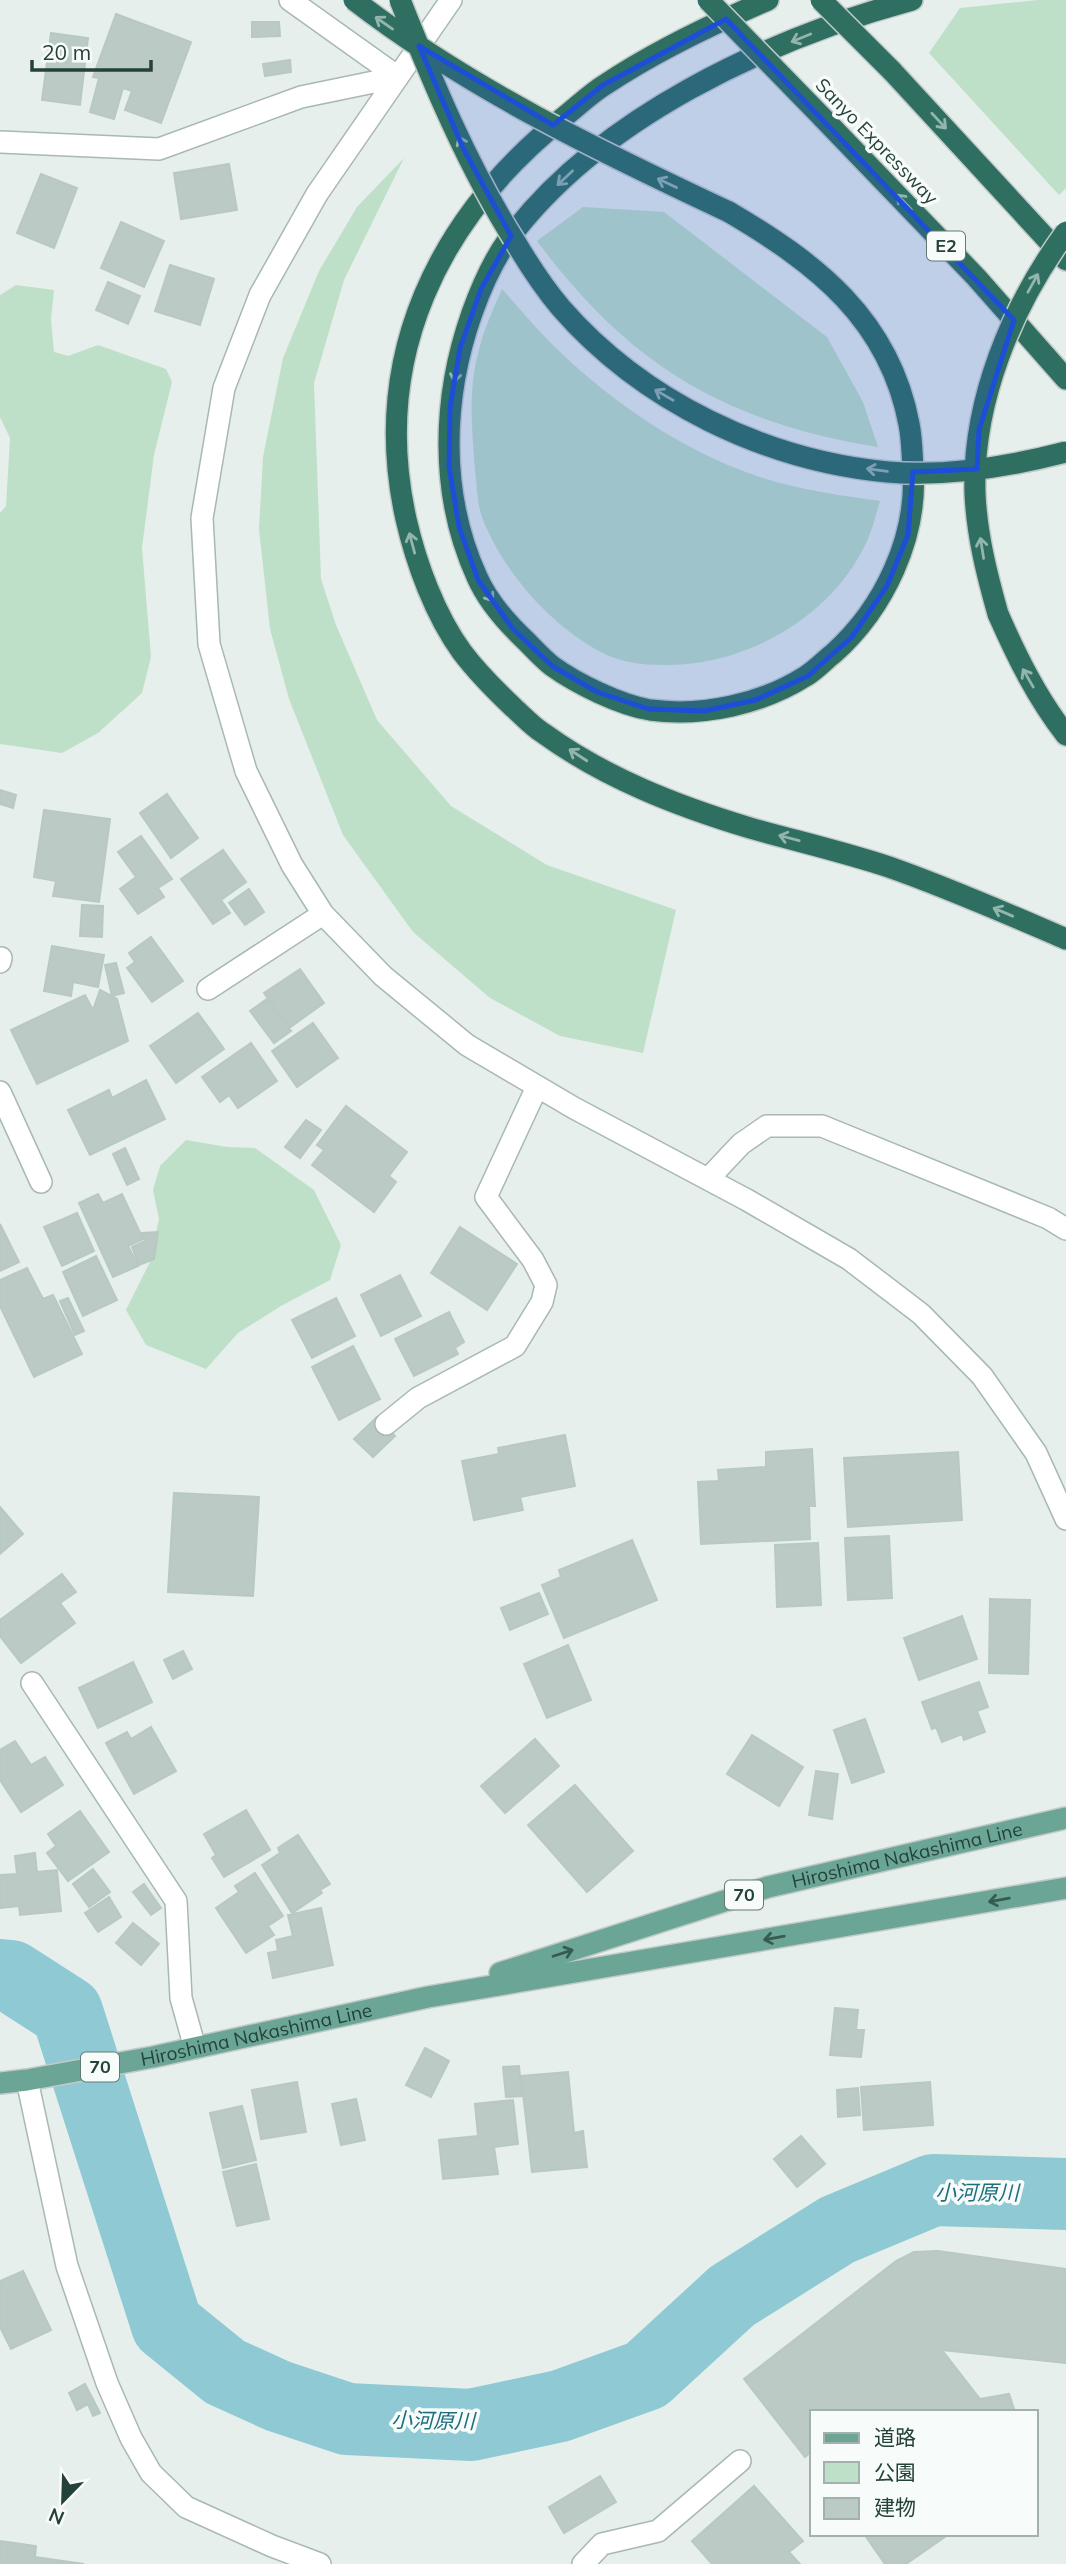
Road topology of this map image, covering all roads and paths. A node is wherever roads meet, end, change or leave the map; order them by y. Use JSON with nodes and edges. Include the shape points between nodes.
{"nodes":[{"id":1,"x":290,"y":0,"type":"edge"},
{"id":2,"x":354,"y":0,"type":"edge"},
{"id":3,"x":400,"y":0,"type":"edge"},
{"id":4,"x":451,"y":0,"type":"edge"},
{"id":5,"x":708,"y":0,"type":"edge"},
{"id":6,"x":768,"y":0,"type":"edge"},
{"id":7,"x":821,"y":0,"type":"edge"},
{"id":8,"x":912,"y":0,"type":"edge"},
{"id":9,"x":398,"y":77,"type":"junction"},
{"id":10,"x":0,"y":142,"type":"edge"},
{"id":11,"x":1066,"y":232,"type":"edge"},
{"id":12,"x":1066,"y":260,"type":"edge"},
{"id":13,"x":1066,"y":379,"type":"edge"},
{"id":14,"x":1066,"y":452,"type":"edge"},
{"id":15,"x":1066,"y":734,"type":"edge"},
{"id":16,"x":323,"y":915,"type":"junction"},
{"id":17,"x":1066,"y":939,"type":"edge"},
{"id":18,"x":208,"y":989,"type":"dead end"},
{"id":19,"x":537,"y":1087,"type":"junction"},
{"id":20,"x":0,"y":1092,"type":"edge"},
{"id":21,"x":708,"y":1180,"type":"junction"},
{"id":22,"x":41,"y":1182,"type":"dead end"},
{"id":23,"x":1066,"y":1229,"type":"edge"},
{"id":24,"x":386,"y":1424,"type":"dead end"},
{"id":25,"x":1066,"y":1519,"type":"edge"},
{"id":26,"x":32,"y":1684,"type":"dead end"},
{"id":27,"x":1066,"y":1818,"type":"edge"},
{"id":28,"x":1066,"y":1888,"type":"edge"},
{"id":29,"x":428,"y":1997,"type":"junction"},
{"id":30,"x":195,"y":2048,"type":"junction"},
{"id":31,"x":38,"y":2078,"type":"junction"},
{"id":32,"x":0,"y":2083,"type":"edge"},
{"id":33,"x":740,"y":2461,"type":"dead end"},
{"id":34,"x":320,"y":2564,"type":"edge"},
{"id":35,"x":583,"y":2564,"type":"edge"}],
"edges":[{"from":1,"to":9,"type":"street"},
{"from":8,"to":2,"type":"highway","one_way":true,"bridge":true,"via":[[810,35],[689,89],[635,122],[579,165],[540,201],[505,244],[481,289],[460,348],[450,407],[449,467],[459,527],[478,580],[512,628],[552,666],[597,692],[648,709],[704,711],[756,700],[808,676],[852,637],[887,586],[908,535],[915,489],[910,425],[894,373],[870,327],[829,282],[782,243],[729,212],[586,142],[494,92]]},
{"from":14,"to":3,"type":"highway","one_way":true,"bridge":true,"via":[[1012,466],[948,472],[890,472],[828,463],[698,415],[646,384],[598,346],[560,307],[526,260],[464,150]]},
{"from":4,"to":9,"type":"street"},
{"from":13,"to":5,"type":"highway","name":"Sanyo Expressway","number":"E2","one_way":true,"bridge":true,"via":[[976,277]]},
{"from":17,"to":6,"type":"highway","one_way":true,"via":[[889,867],[749,827],[641,789],[590,763],[540,731],[461,651],[413,550],[400,493],[396,438],[400,382],[412,328],[433,273],[461,224],[495,180],[603,85],[676,41]]},
{"from":7,"to":12,"type":"highway","one_way":true,"bridge":true},
{"from":9,"to":10,"type":"street","via":[[301,97],[159,149]]},
{"from":9,"to":16,"type":"street","via":[[317,194],[260,295],[224,388],[202,518],[209,644],[246,771],[292,865]]},
{"from":15,"to":11,"type":"highway","one_way":true,"bridge":true,"via":[[1024,670],[998,614],[982,555],[975,494],[979,430],[995,367],[1019,308]]},
{"from":16,"to":18,"type":"street"},
{"from":16,"to":19,"type":"street","via":[[383,976],[467,1045]]},
{"from":19,"to":21,"type":"street"},
{"from":19,"to":24,"type":"street","via":[[486,1196],[533,1260],[546,1285],[542,1302],[515,1346],[418,1398]]},
{"from":20,"to":22,"type":"street"},
{"from":21,"to":23,"type":"street","via":[[741,1144],[767,1126],[822,1126]]},
{"from":21,"to":25,"type":"street","via":[[849,1259],[921,1314],[982,1376],[1036,1453]]},
{"from":26,"to":30,"type":"street","via":[[176,1901],[181,1998]]},
{"from":29,"to":27,"type":"main road","name":"Hiroshima Nakashima Line","number":"70","one_way":true,"via":[[768,1887]]},
{"from":28,"to":29,"type":"main road","name":"Hiroshima Nakashima Line","number":"70","one_way":true},
{"from":29,"to":30,"type":"main road","name":"Hiroshima Nakashima Line","number":"70"},
{"from":30,"to":31,"type":"main road","name":"Hiroshima Nakashima Line","number":"70"},
{"from":31,"to":32,"type":"main road","name":"Hiroshima Nakashima Line","number":"70"},
{"from":31,"to":34,"type":"street","via":[[67,2266],[131,2438],[152,2473],[186,2507]]},
{"from":33,"to":35,"type":"street","via":[[659,2530],[601,2544]]}]}
